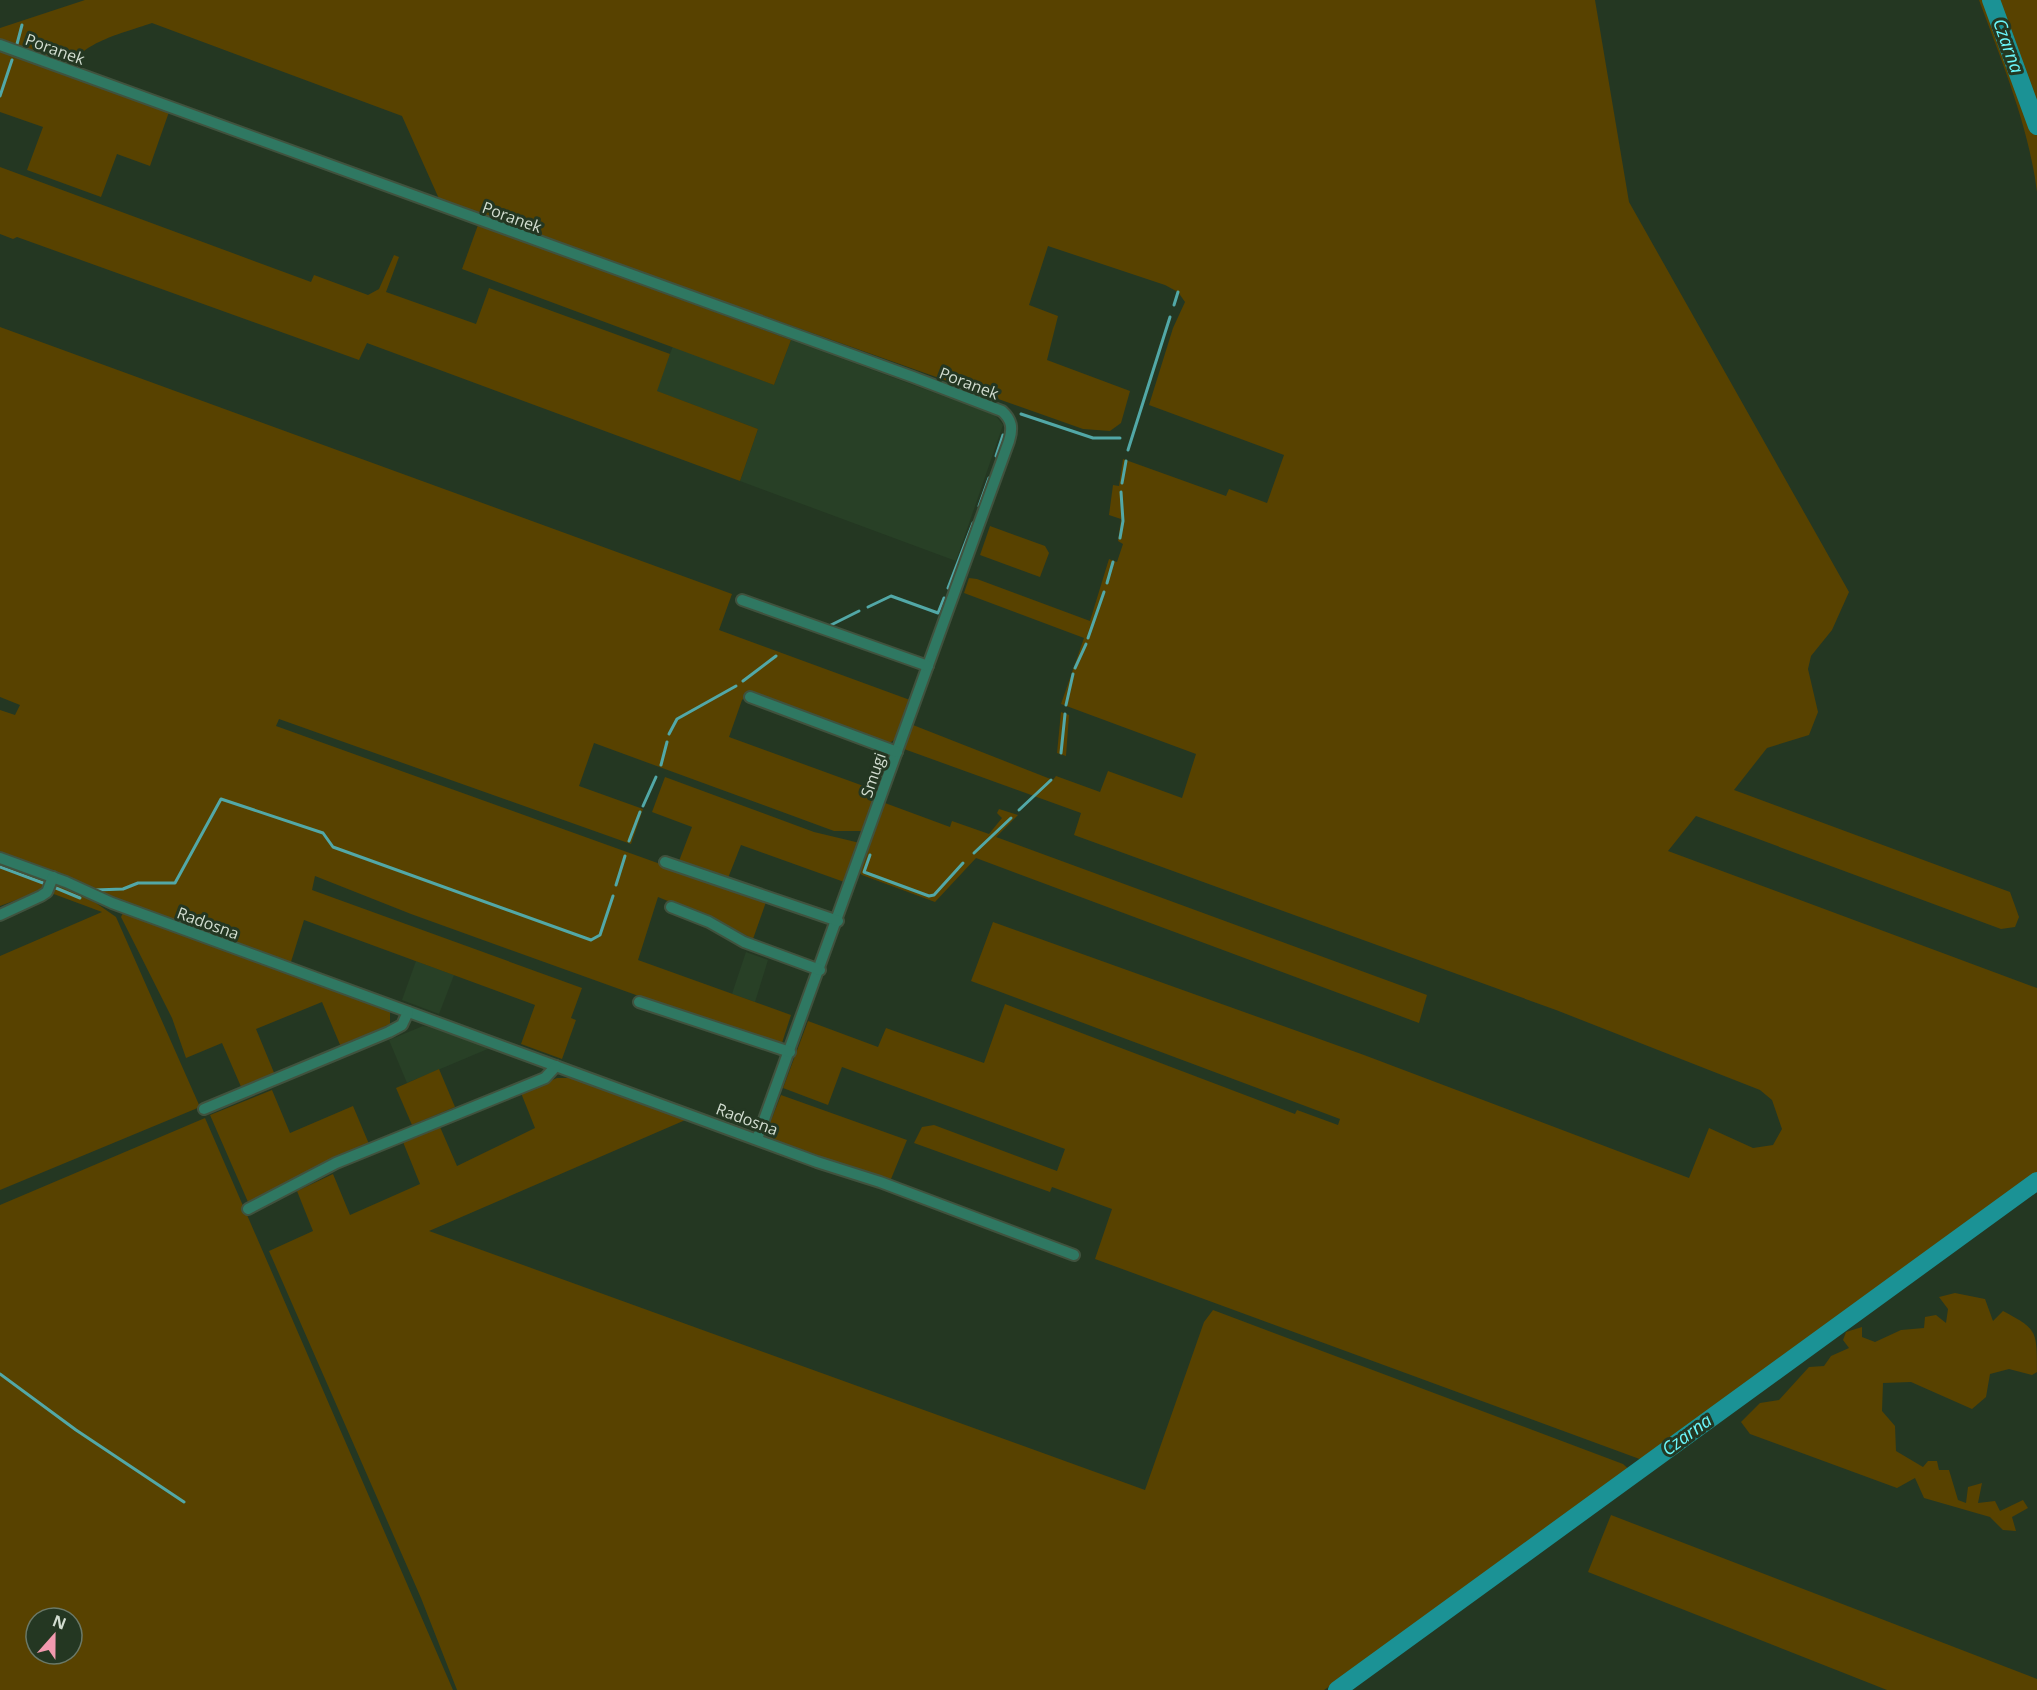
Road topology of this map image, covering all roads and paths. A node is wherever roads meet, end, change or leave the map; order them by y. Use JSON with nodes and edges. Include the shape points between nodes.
{"nodes":[{"id":1,"x":0,"y":45,"type":"edge"},
{"id":2,"x":1010,"y":420,"type":"joint"},
{"id":3,"x":742,"y":600,"type":"dead end"},
{"id":4,"x":928,"y":666,"type":"junction"},
{"id":5,"x":750,"y":697,"type":"dead end"},
{"id":6,"x":897,"y":752,"type":"junction"},
{"id":7,"x":0,"y":858,"type":"edge"},
{"id":8,"x":665,"y":862,"type":"dead end"},
{"id":9,"x":53,"y":877,"type":"junction"},
{"id":10,"x":671,"y":907,"type":"dead end"},
{"id":11,"x":0,"y":915,"type":"edge"},
{"id":12,"x":838,"y":921,"type":"junction"},
{"id":13,"x":820,"y":970,"type":"junction"},
{"id":14,"x":639,"y":1002,"type":"dead end"},
{"id":15,"x":408,"y":1012,"type":"junction"},
{"id":16,"x":790,"y":1052,"type":"junction"},
{"id":17,"x":556,"y":1066,"type":"junction"},
{"id":18,"x":204,"y":1109,"type":"dead end"},
{"id":19,"x":758,"y":1139,"type":"junction"},
{"id":20,"x":248,"y":1209,"type":"dead end"},
{"id":21,"x":1074,"y":1255,"type":"dead end"}],
"edges":[{"from":1,"to":2,"type":"street","name":"Poranek","via":[[913,377],[1002,411]]},
{"from":2,"to":4,"type":"street","name":"Smugi","via":[[1009,441]]},
{"from":3,"to":4,"type":"street"},
{"from":4,"to":6,"type":"street","name":"Smugi"},
{"from":5,"to":6,"type":"street"},
{"from":6,"to":12,"type":"street","name":"Smugi"},
{"from":7,"to":9,"type":"street","name":"Radosna"},
{"from":8,"to":12,"type":"street"},
{"from":9,"to":11,"type":"street","via":[[47,892]]},
{"from":9,"to":15,"type":"street","name":"Radosna","via":[[112,903]]},
{"from":10,"to":13,"type":"street","via":[[744,942]]},
{"from":12,"to":13,"type":"street","name":"Smugi"},
{"from":13,"to":16,"type":"street","name":"Smugi"},
{"from":14,"to":16,"type":"street"},
{"from":15,"to":17,"type":"street","name":"Radosna"},
{"from":15,"to":18,"type":"street","via":[[402,1025],[389,1032]]},
{"from":16,"to":19,"type":"street","name":"Smugi"},
{"from":17,"to":19,"type":"street","name":"Radosna"},
{"from":17,"to":20,"type":"street","via":[[545,1078],[336,1163]]},
{"from":19,"to":21,"type":"street","name":"Radosna"}]}
